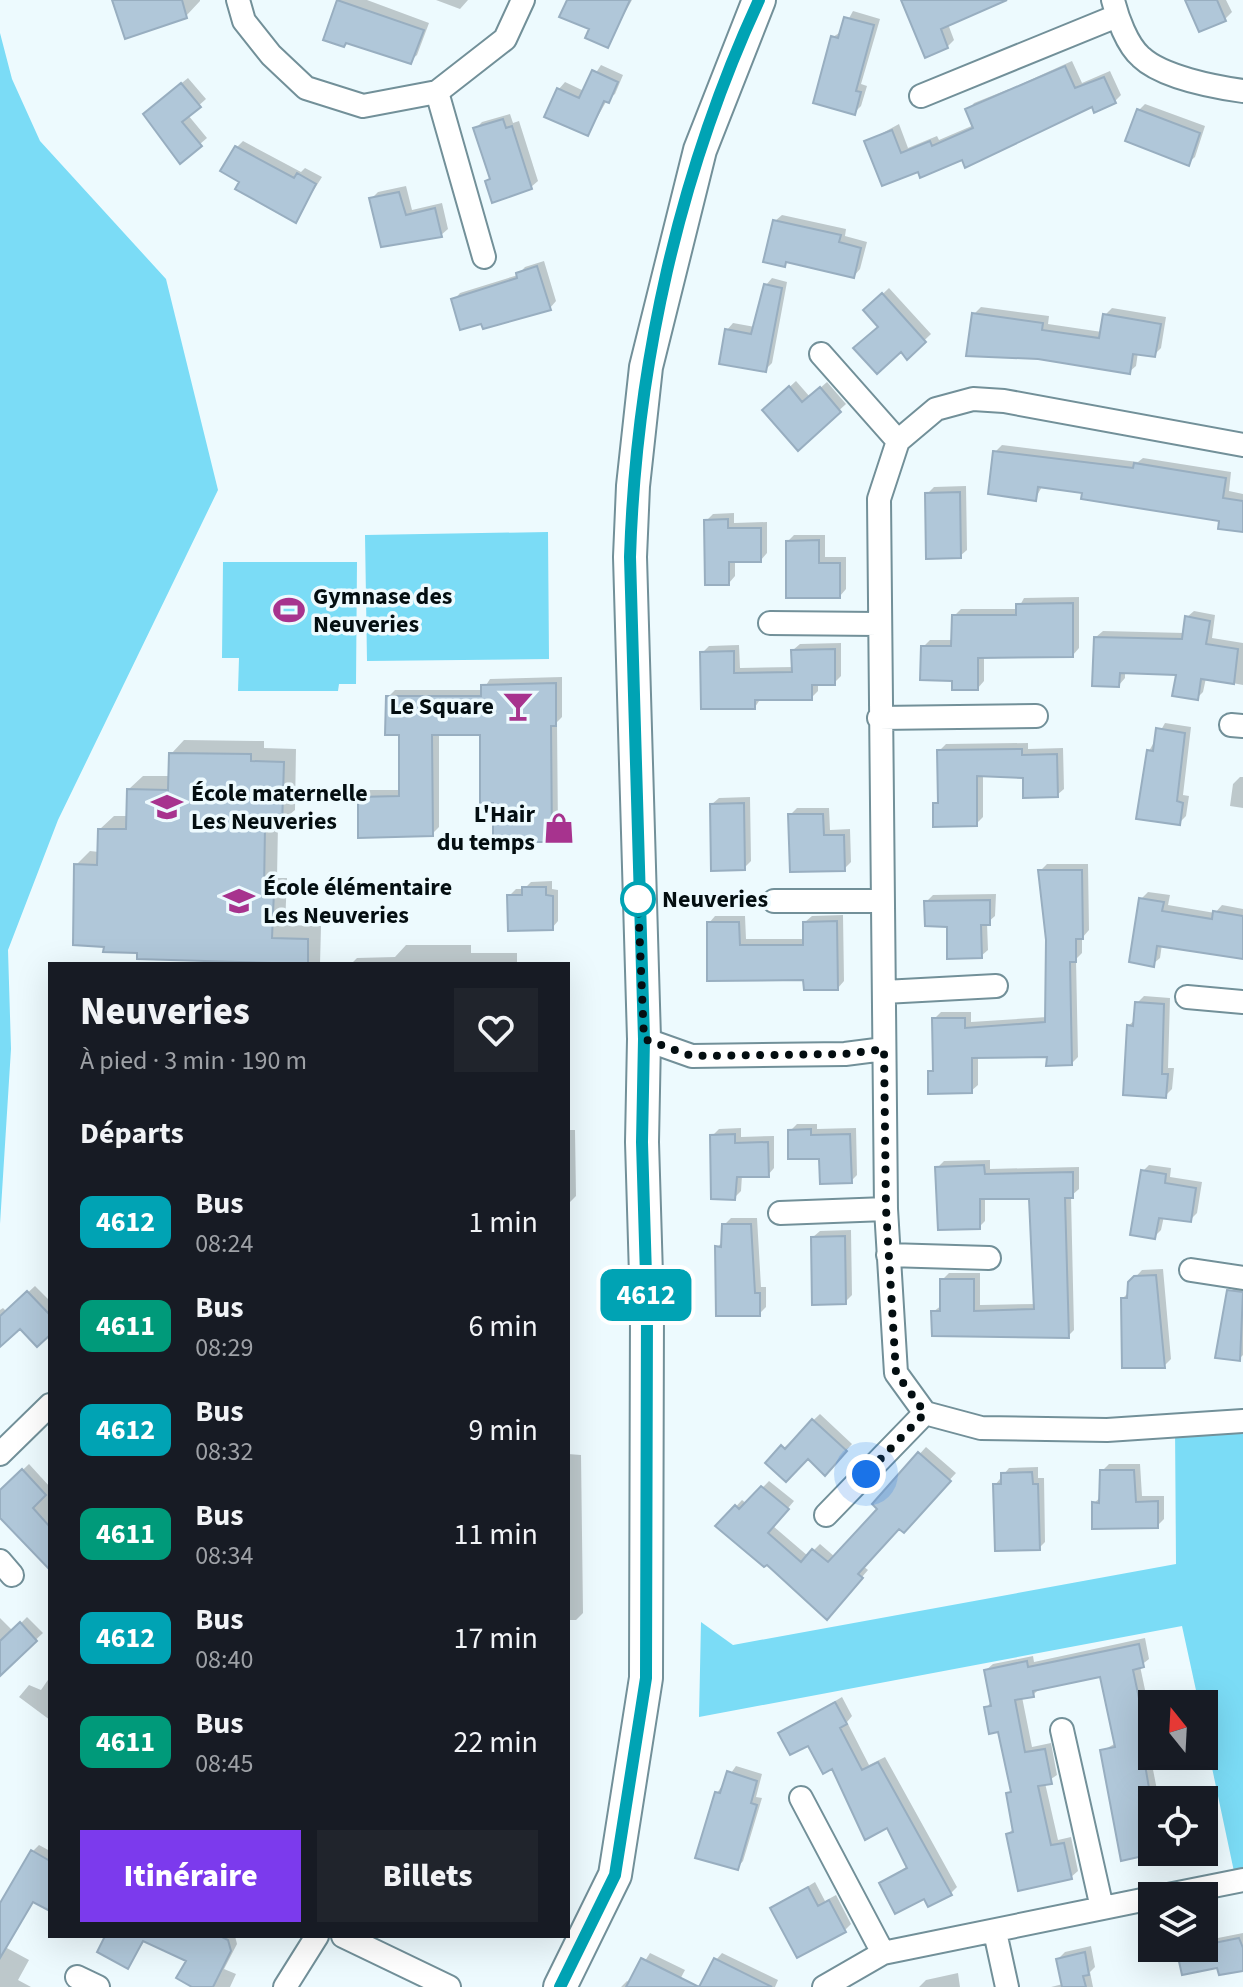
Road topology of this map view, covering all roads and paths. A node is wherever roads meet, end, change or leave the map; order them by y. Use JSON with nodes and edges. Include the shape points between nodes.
{"nodes":[{"id":1,"x":238,"y":0,"type":"edge"},
{"id":2,"x":523,"y":0,"type":"edge"},
{"id":3,"x":759,"y":0,"type":"edge"},
{"id":4,"x":1115,"y":8,"type":"edge"},
{"id":5,"x":1243,"y":91,"type":"edge"},
{"id":6,"x":437,"y":92,"type":"junction"},
{"id":7,"x":921,"y":96,"type":"dead end"},
{"id":8,"x":484,"y":257,"type":"dead end"},
{"id":9,"x":821,"y":354,"type":"dead end"},
{"id":10,"x":898,"y":441,"type":"junction"},
{"id":11,"x":1243,"y":445,"type":"edge"},
{"id":12,"x":770,"y":623,"type":"dead end"},
{"id":13,"x":878,"y":624,"type":"junction"},
{"id":14,"x":1036,"y":716,"type":"dead end"},
{"id":15,"x":879,"y":718,"type":"junction"},
{"id":16,"x":774,"y":901,"type":"dead end"},
{"id":17,"x":882,"y":901,"type":"junction"},
{"id":18,"x":996,"y":986,"type":"dead end"},
{"id":19,"x":884,"y":992,"type":"junction"},
{"id":20,"x":1187,"y":997,"type":"dead end"},
{"id":21,"x":1243,"y":1002,"type":"edge"},
{"id":22,"x":644,"y":1039,"type":"junction"},
{"id":23,"x":884,"y":1049,"type":"junction"},
{"id":24,"x":886,"y":1209,"type":"junction"},
{"id":25,"x":780,"y":1213,"type":"dead end"},
{"id":26,"x":888,"y":1255,"type":"junction"},
{"id":27,"x":989,"y":1258,"type":"dead end"},
{"id":28,"x":1191,"y":1270,"type":"dead end"},
{"id":29,"x":1243,"y":1278,"type":"edge"},
{"id":30,"x":48,"y":1407,"type":"edge"},
{"id":31,"x":925,"y":1413,"type":"junction"},
{"id":32,"x":1243,"y":1421,"type":"edge"},
{"id":33,"x":0,"y":1454,"type":"edge"},
{"id":34,"x":826,"y":1515,"type":"dead end"},
{"id":35,"x":1062,"y":1730,"type":"dead end"},
{"id":36,"x":801,"y":1798,"type":"dead end"},
{"id":37,"x":1243,"y":1880,"type":"edge"},
{"id":38,"x":1218,"y":1885,"type":"edge"},
{"id":39,"x":1138,"y":1901,"type":"edge"},
{"id":40,"x":1102,"y":1908,"type":"junction"},
{"id":41,"x":995,"y":1932,"type":"junction"},
{"id":42,"x":316,"y":1938,"type":"edge"},
{"id":43,"x":347,"y":1938,"type":"edge"},
{"id":44,"x":883,"y":1953,"type":"junction"},
{"id":45,"x":77,"y":1977,"type":"dead end"},
{"id":46,"x":98,"y":1987,"type":"edge"},
{"id":47,"x":285,"y":1987,"type":"edge"},
{"id":48,"x":449,"y":1987,"type":"edge"},
{"id":49,"x":560,"y":1987,"type":"edge"},
{"id":50,"x":824,"y":1987,"type":"edge"},
{"id":51,"x":1007,"y":1987,"type":"edge"}],
"edges":[{"from":1,"to":6,"type":"street","via":[[244,21],[306,88],[363,106]]},
{"from":2,"to":6,"type":"street","via":[[505,39]]},
{"from":3,"to":22,"type":"street","via":[[700,150],[642,397],[630,557]]},
{"from":4,"to":5,"type":"street","via":[[1141,57],[1194,83]]},
{"from":4,"to":7,"type":"street"},
{"from":6,"to":8,"type":"street"},
{"from":9,"to":10,"type":"street"},
{"from":10,"to":11,"type":"street","via":[[936,409],[973,399]]},
{"from":10,"to":13,"type":"street","via":[[879,499]]},
{"from":12,"to":13,"type":"street"},
{"from":13,"to":15,"type":"street"},
{"from":14,"to":15,"type":"street"},
{"from":15,"to":17,"type":"street"},
{"from":16,"to":17,"type":"street"},
{"from":17,"to":19,"type":"street"},
{"from":18,"to":19,"type":"street"},
{"from":19,"to":23,"type":"street"},
{"from":20,"to":21,"type":"street"},
{"from":22,"to":23,"type":"street","via":[[692,1056]]},
{"from":22,"to":49,"type":"street","via":[[646,1678],[615,1875]]},
{"from":23,"to":24,"type":"street"},
{"from":24,"to":25,"type":"street"},
{"from":24,"to":26,"type":"street"},
{"from":26,"to":27,"type":"street"},
{"from":26,"to":31,"type":"street","via":[[896,1373]]},
{"from":28,"to":29,"type":"street"},
{"from":30,"to":33,"type":"street"},
{"from":31,"to":32,"type":"street","via":[[981,1428],[1107,1430]]},
{"from":31,"to":34,"type":"street"},
{"from":35,"to":40,"type":"street"},
{"from":36,"to":44,"type":"street"},
{"from":37,"to":38,"type":"street"},
{"from":39,"to":40,"type":"street"},
{"from":40,"to":41,"type":"street"},
{"from":41,"to":44,"type":"street"},
{"from":41,"to":51,"type":"street"},
{"from":42,"to":47,"type":"street"},
{"from":43,"to":48,"type":"street"},
{"from":44,"to":50,"type":"street"},
{"from":45,"to":46,"type":"street"}]}
